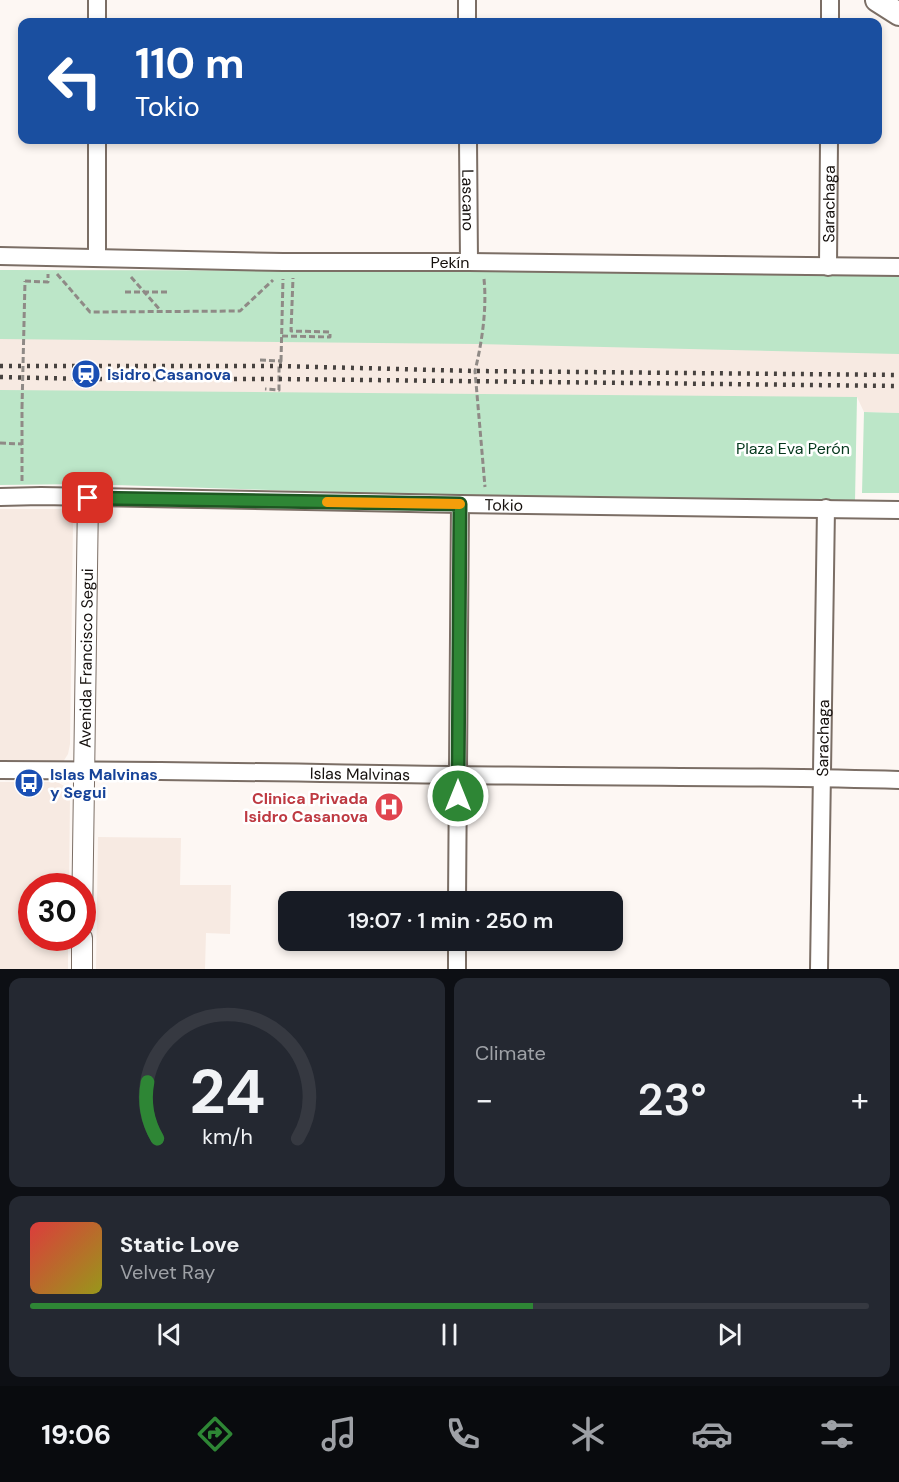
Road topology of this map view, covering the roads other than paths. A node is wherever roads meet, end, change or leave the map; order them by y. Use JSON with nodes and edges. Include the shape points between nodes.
{"nodes":[{"id":1,"x":97,"y":0,"type":"edge"},
{"id":2,"x":467,"y":0,"type":"edge"},
{"id":3,"x":830,"y":0,"type":"edge"},
{"id":4,"x":877,"y":0,"type":"edge"},
{"id":5,"x":899,"y":14,"type":"edge"},
{"id":6,"x":97,"y":18,"type":"edge"},
{"id":7,"x":467,"y":18,"type":"edge"},
{"id":8,"x":830,"y":18,"type":"edge"},
{"id":9,"x":97,"y":144,"type":"edge"},
{"id":10,"x":468,"y":144,"type":"edge"},
{"id":11,"x":829,"y":144,"type":"edge"},
{"id":12,"x":0,"y":256,"type":"edge"},
{"id":13,"x":106,"y":258,"type":"junction"},
{"id":14,"x":476,"y":262,"type":"junction"},
{"id":15,"x":828,"y":267,"type":"junction"},
{"id":16,"x":899,"y":267,"type":"edge"},
{"id":17,"x":0,"y":497,"type":"edge"},
{"id":18,"x":88,"y":498,"type":"junction"},
{"id":19,"x":460,"y":504,"type":"junction"},
{"id":20,"x":826,"y":508,"type":"junction"},
{"id":21,"x":899,"y":510,"type":"edge"},
{"id":22,"x":0,"y":770,"type":"edge"},
{"id":23,"x":85,"y":770,"type":"junction"},
{"id":24,"x":458,"y":775,"type":"junction"},
{"id":25,"x":821,"y":778,"type":"junction"},
{"id":26,"x":899,"y":780,"type":"edge"},
{"id":27,"x":83,"y":873,"type":"edge"},
{"id":28,"x":458,"y":891,"type":"edge"},
{"id":29,"x":82,"y":951,"type":"edge"},
{"id":30,"x":457,"y":951,"type":"edge"},
{"id":31,"x":82,"y":969,"type":"edge"},
{"id":32,"x":457,"y":969,"type":"edge"},
{"id":33,"x":819,"y":969,"type":"edge"}],
"edges":[{"from":1,"to":6,"type":"street"},
{"from":2,"to":7,"type":"street"},
{"from":3,"to":8,"type":"street"},
{"from":4,"to":5,"type":"main road"},
{"from":9,"to":13,"type":"street"},
{"from":10,"to":14,"type":"street","name":"Lascano"},
{"from":11,"to":15,"type":"street","name":"Sarachaga"},
{"from":12,"to":13,"type":"street","name":"Pekín"},
{"from":13,"to":14,"type":"street","name":"Pekín","via":[[286,265]]},
{"from":14,"to":15,"type":"street","name":"Pekín"},
{"from":15,"to":16,"type":"street","name":"Pekín"},
{"from":17,"to":18,"type":"street","name":"Tokio"},
{"from":18,"to":19,"type":"street","name":"Tokio"},
{"from":18,"to":23,"type":"street","name":"Avenida Francisco Segui"},
{"from":19,"to":20,"type":"street","name":"Tokio"},
{"from":19,"to":24,"type":"street"},
{"from":20,"to":21,"type":"street","name":"Tokio"},
{"from":20,"to":25,"type":"street","name":"Sarachaga"},
{"from":22,"to":23,"type":"street","name":"Islas Malvinas"},
{"from":23,"to":24,"type":"street","name":"Islas Malvinas"},
{"from":23,"to":27,"type":"street","name":"Avenida Francisco Segui"},
{"from":24,"to":25,"type":"street","name":"Islas Malvinas"},
{"from":24,"to":28,"type":"street"},
{"from":25,"to":26,"type":"street","name":"Islas Malvinas"},
{"from":25,"to":33,"type":"street","name":"Sarachaga"},
{"from":29,"to":31,"type":"street"},
{"from":30,"to":32,"type":"street"}]}
